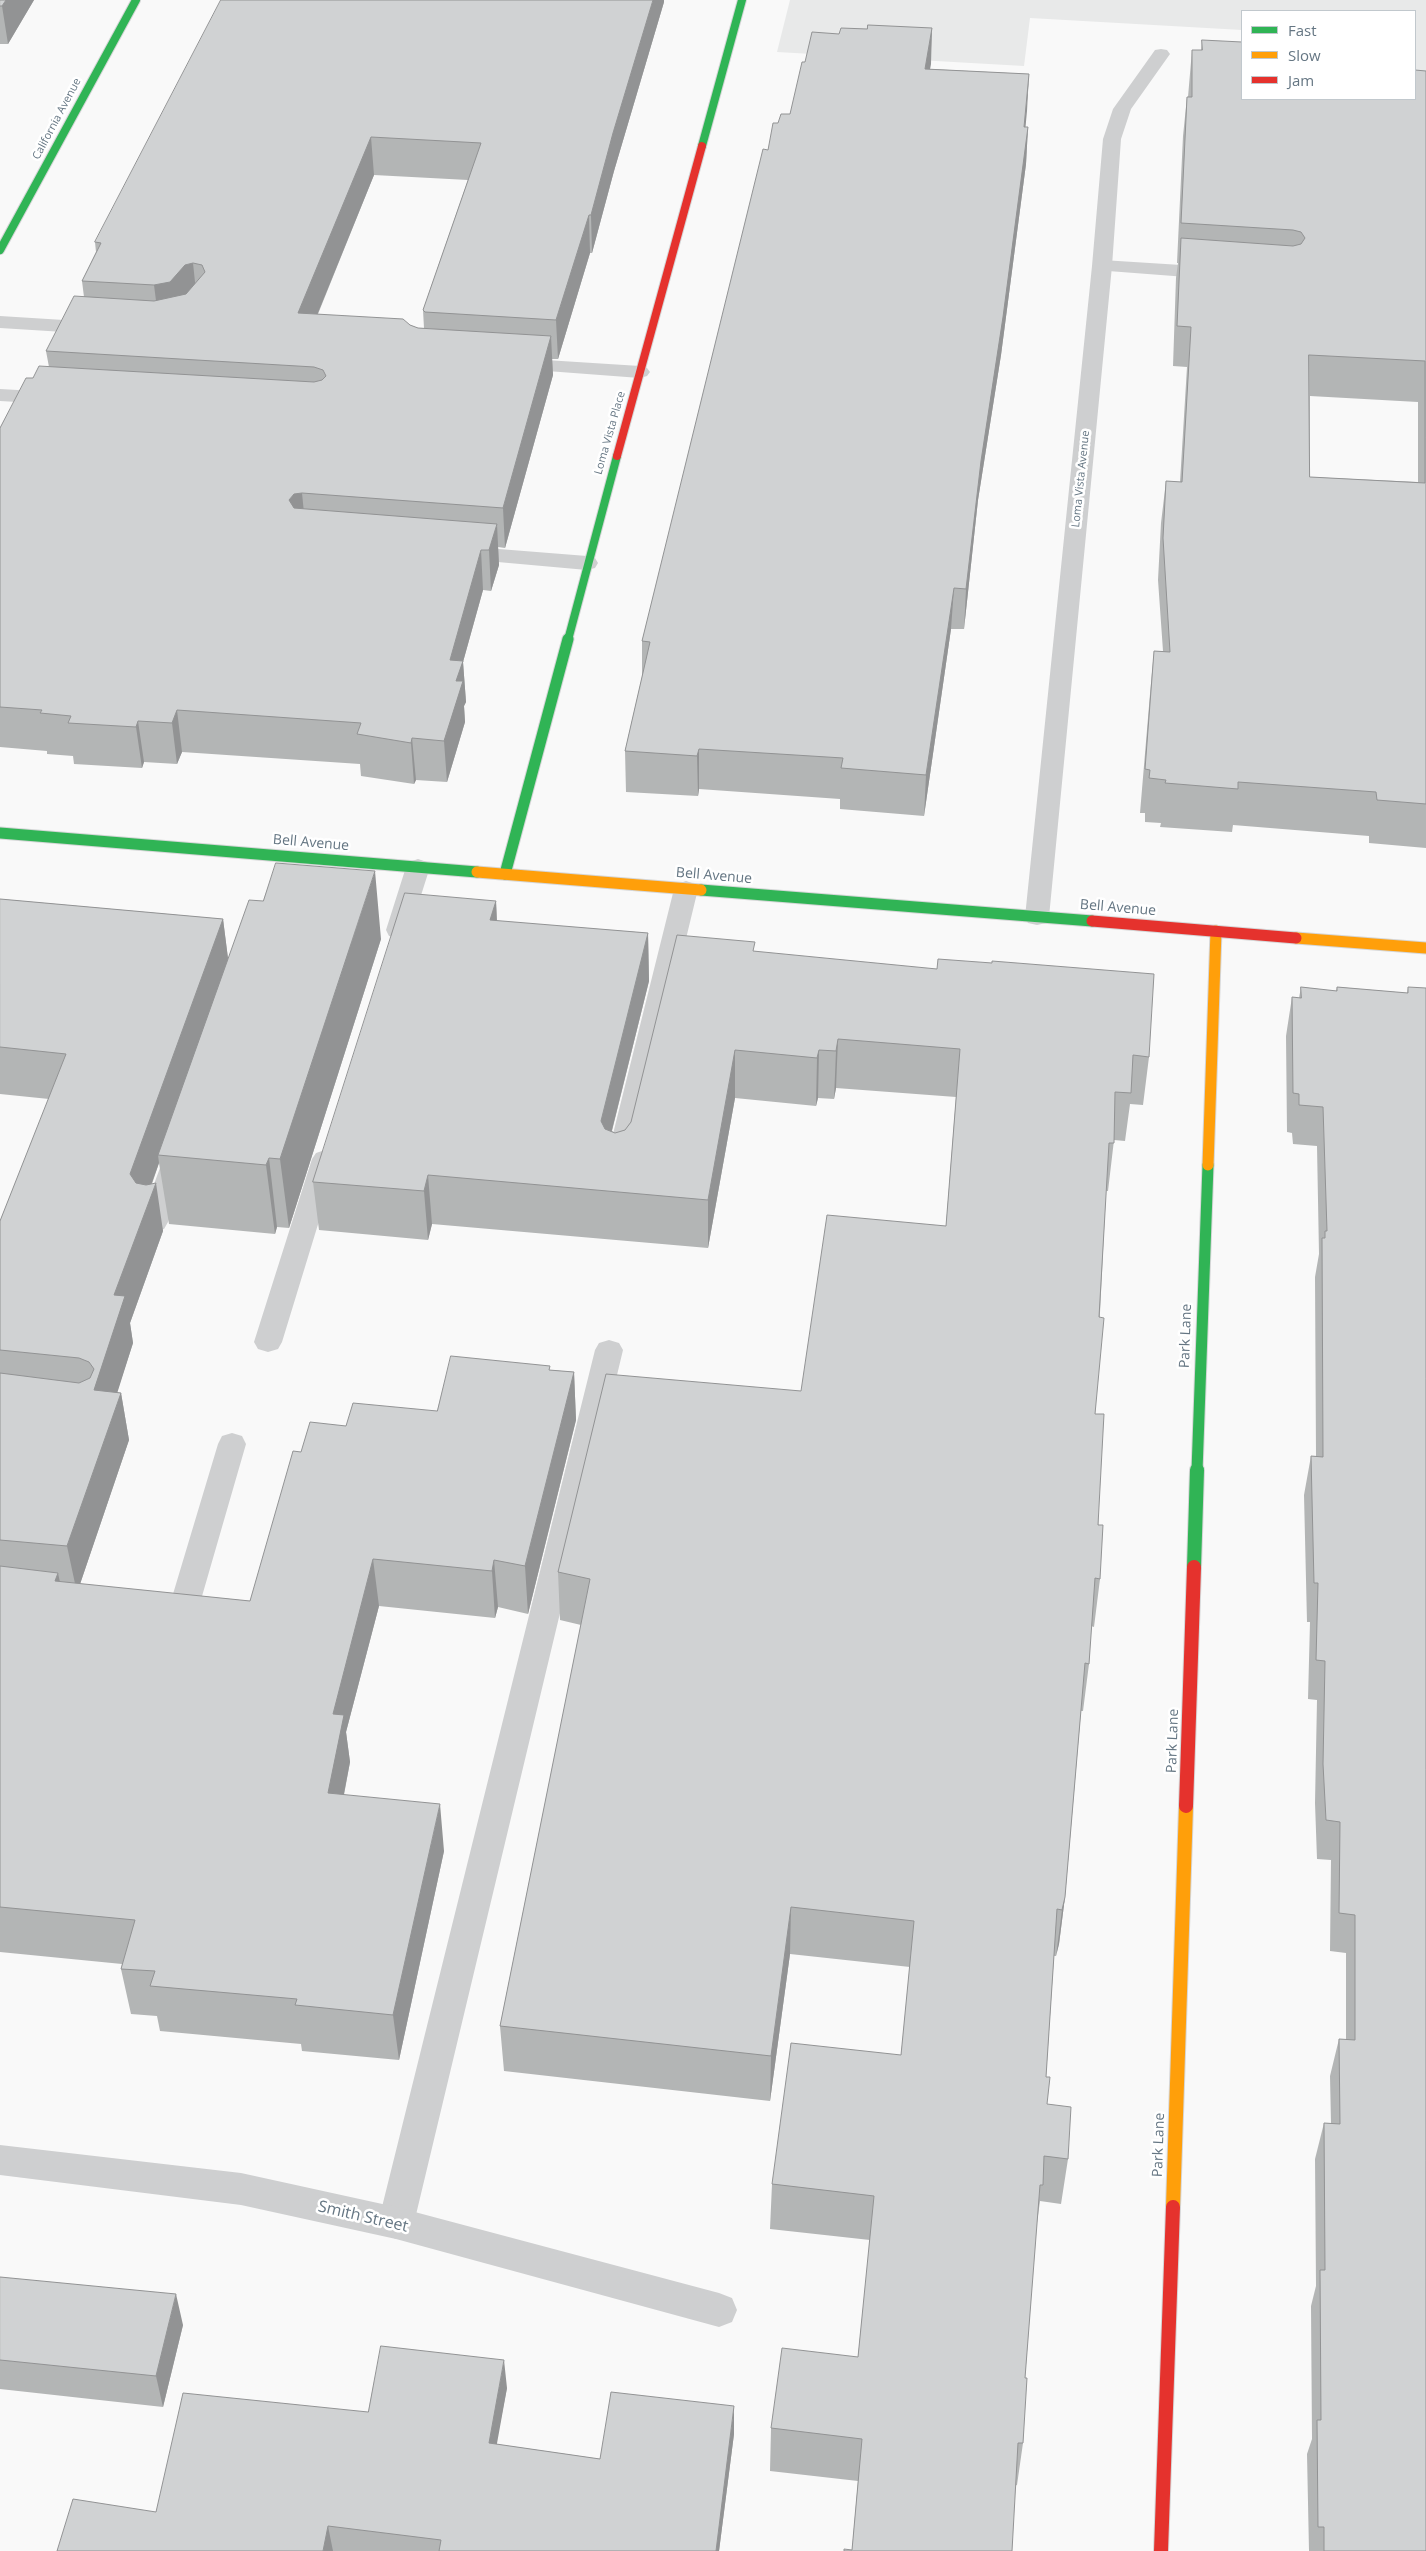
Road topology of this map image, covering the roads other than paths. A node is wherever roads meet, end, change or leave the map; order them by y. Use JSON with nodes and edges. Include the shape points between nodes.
{"nodes":[{"id":1,"x":136,"y":0,"type":"edge"},
{"id":2,"x":742,"y":0,"type":"edge"},
{"id":3,"x":1161,"y":54,"type":"dead end"},
{"id":4,"x":0,"y":250,"type":"edge"},
{"id":5,"x":1102,"y":266,"type":"junction"},
{"id":6,"x":1232,"y":274,"type":"edge"},
{"id":7,"x":0,"y":322,"type":"edge"},
{"id":8,"x":119,"y":329,"type":"edge"},
{"id":9,"x":491,"y":363,"type":"edge"},
{"id":10,"x":640,"y":372,"type":"junction"},
{"id":11,"x":0,"y":394,"type":"edge"},
{"id":12,"x":70,"y":399,"type":"edge"},
{"id":13,"x":442,"y":552,"type":"edge"},
{"id":14,"x":587,"y":562,"type":"junction"},
{"id":15,"x":0,"y":833,"type":"edge"},
{"id":16,"x":418,"y":867,"type":"junction"},
{"id":17,"x":505,"y":874,"type":"junction"},
{"id":18,"x":686,"y":889,"type":"junction"},
{"id":19,"x":1037,"y":917,"type":"junction"},
{"id":20,"x":1216,"y":931,"type":"junction"},
{"id":21,"x":1426,"y":948,"type":"edge"},
{"id":22,"x":391,"y":952,"type":"edge"},
{"id":23,"x":334,"y":1133,"type":"edge"},
{"id":24,"x":183,"y":1138,"type":"edge"},
{"id":25,"x":617,"y":1170,"type":"edge"},
{"id":26,"x":154,"y":1222,"type":"dead end"},
{"id":27,"x":268,"y":1342,"type":"dead end"},
{"id":28,"x":609,"y":1350,"type":"dead end"},
{"id":29,"x":232,"y":1444,"type":"dead end"},
{"id":30,"x":143,"y":1613,"type":"edge"},
{"id":31,"x":0,"y":2160,"type":"edge"},
{"id":32,"x":396,"y":2223,"type":"junction"},
{"id":33,"x":719,"y":2310,"type":"dead end"},
{"id":34,"x":1160,"y":2551,"type":"edge"}],
"edges":[{"from":1,"to":4,"type":"street","name":"California Avenue"},
{"from":2,"to":10,"type":"street","name":"Loma Vista Place"},
{"from":3,"to":5,"type":"street","name":"Loma Vista Avenue","via":[[1122,109],[1112,139]]},
{"from":5,"to":6,"type":"street"},
{"from":5,"to":19,"type":"street","name":"Loma Vista Avenue"},
{"from":7,"to":8,"type":"street"},
{"from":9,"to":10,"type":"street"},
{"from":10,"to":14,"type":"street","name":"Loma Vista Place"},
{"from":11,"to":12,"type":"street"},
{"from":13,"to":14,"type":"street"},
{"from":14,"to":17,"type":"street","name":"Loma Vista Place"},
{"from":15,"to":16,"type":"street","name":"Bell Avenue","via":[[279,866]]},
{"from":16,"to":17,"type":"street","name":"Bell Avenue"},
{"from":16,"to":22,"type":"street"},
{"from":17,"to":18,"type":"street","name":"Bell Avenue"},
{"from":18,"to":19,"type":"street","name":"Bell Avenue"},
{"from":18,"to":25,"type":"street"},
{"from":19,"to":20,"type":"street","name":"Bell Avenue"},
{"from":20,"to":21,"type":"street","name":"Bell Avenue"},
{"from":20,"to":34,"type":"street","name":"Park Lane"},
{"from":23,"to":27,"type":"street"},
{"from":24,"to":26,"type":"street"},
{"from":28,"to":32,"type":"street"},
{"from":29,"to":30,"type":"street","via":[[181,1617]]},
{"from":31,"to":32,"type":"street","name":"Smith Street","via":[[242,2189]]},
{"from":32,"to":33,"type":"street","name":"Smith Street"}]}
